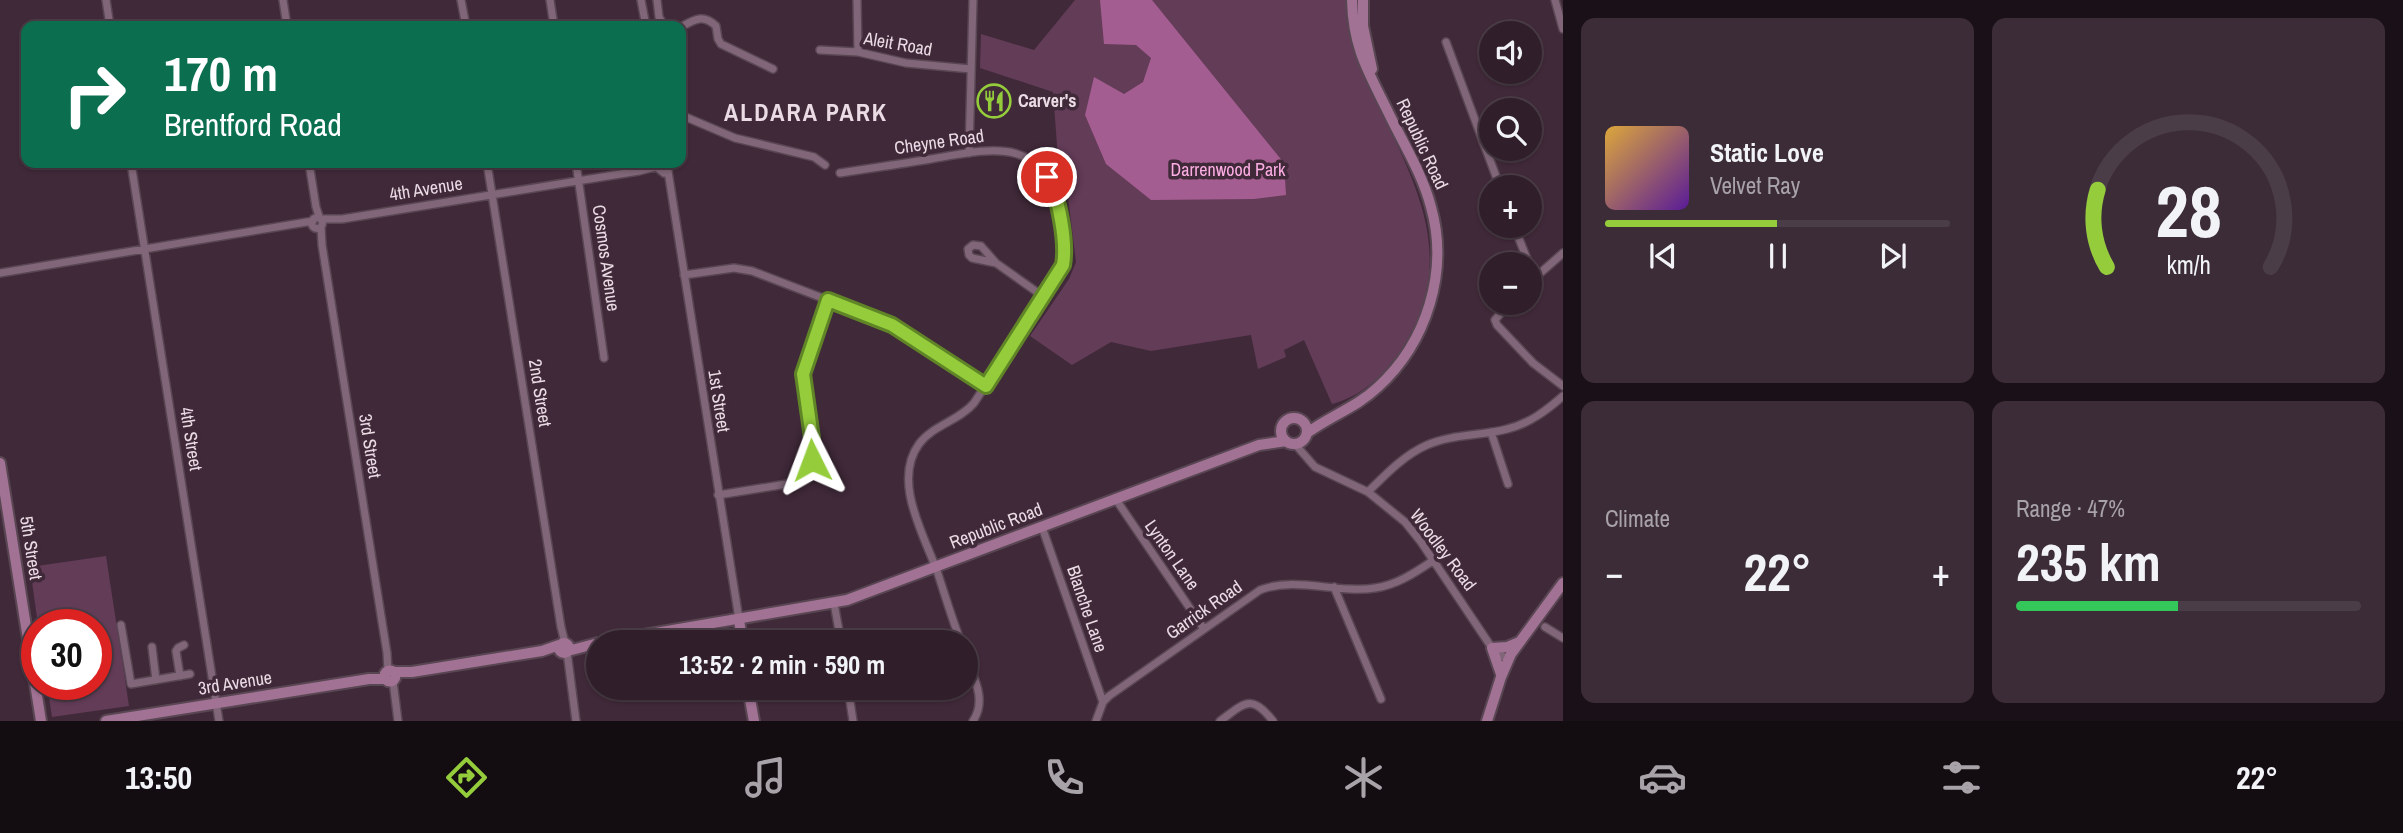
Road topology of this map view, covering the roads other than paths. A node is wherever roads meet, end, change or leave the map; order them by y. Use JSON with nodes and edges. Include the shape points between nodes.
{"nodes":[{"id":1,"x":106,"y":0,"type":"edge"},
{"id":2,"x":283,"y":0,"type":"edge"},
{"id":3,"x":461,"y":0,"type":"edge"},
{"id":4,"x":550,"y":0,"type":"edge"},
{"id":5,"x":642,"y":0,"type":"edge"},
{"id":6,"x":657,"y":0,"type":"edge"},
{"id":7,"x":858,"y":0,"type":"edge"},
{"id":8,"x":973,"y":0,"type":"edge"},
{"id":9,"x":1352,"y":0,"type":"edge"},
{"id":10,"x":1363,"y":0,"type":"edge"},
{"id":11,"x":1555,"y":0,"type":"edge"},
{"id":12,"x":109,"y":21,"type":"edge"},
{"id":13,"x":286,"y":21,"type":"edge"},
{"id":14,"x":465,"y":21,"type":"edge"},
{"id":15,"x":553,"y":21,"type":"edge"},
{"id":16,"x":645,"y":21,"type":"edge"},
{"id":17,"x":661,"y":21,"type":"edge"},
{"id":18,"x":686,"y":24,"type":"edge"},
{"id":19,"x":1563,"y":29,"type":"edge"},
{"id":20,"x":1446,"y":42,"type":"dead end"},
{"id":21,"x":820,"y":50,"type":"dead end"},
{"id":22,"x":858,"y":52,"type":"junction"},
{"id":23,"x":773,"y":69,"type":"dead end"},
{"id":24,"x":971,"y":69,"type":"junction"},
{"id":25,"x":1377,"y":89,"type":"junction"},
{"id":26,"x":686,"y":117,"type":"edge"},
{"id":27,"x":969,"y":153,"type":"junction"},
{"id":28,"x":825,"y":165,"type":"dead end"},
{"id":29,"x":132,"y":168,"type":"edge"},
{"id":30,"x":310,"y":168,"type":"edge"},
{"id":31,"x":488,"y":168,"type":"edge"},
{"id":32,"x":577,"y":168,"type":"edge"},
{"id":33,"x":653,"y":168,"type":"edge"},
{"id":34,"x":664,"y":168,"type":"edge"},
{"id":35,"x":840,"y":173,"type":"dead end"},
{"id":36,"x":1496,"y":175,"type":"edge"},
{"id":37,"x":578,"y":181,"type":"junction"},
{"id":38,"x":492,"y":194,"type":"junction"},
{"id":39,"x":318,"y":223,"type":"junction"},
{"id":40,"x":145,"y":248,"type":"junction"},
{"id":41,"x":1563,"y":253,"type":"edge"},
{"id":42,"x":996,"y":263,"type":"dead end"},
{"id":43,"x":1542,"y":271,"type":"edge"},
{"id":44,"x":0,"y":273,"type":"edge"},
{"id":45,"x":684,"y":275,"type":"junction"},
{"id":46,"x":1044,"y":296,"type":"junction"},
{"id":47,"x":828,"y":300,"type":"junction"},
{"id":48,"x":1499,"y":315,"type":"edge"},
{"id":49,"x":604,"y":358,"type":"dead end"},
{"id":50,"x":986,"y":386,"type":"junction"},
{"id":51,"x":1563,"y":386,"type":"edge"},
{"id":52,"x":1563,"y":396,"type":"edge"},
{"id":53,"x":1325,"y":419,"type":"junction"},
{"id":54,"x":1302,"y":421,"type":"junction"},
{"id":55,"x":1282,"y":428,"type":"junction"},
{"id":56,"x":1492,"y":432,"type":"junction"},
{"id":57,"x":1298,"y":439,"type":"junction"},
{"id":58,"x":1259,"y":445,"type":"junction"},
{"id":59,"x":0,"y":463,"type":"edge"},
{"id":60,"x":1508,"y":484,"type":"dead end"},
{"id":61,"x":1368,"y":492,"type":"junction"},
{"id":62,"x":718,"y":495,"type":"junction"},
{"id":63,"x":1115,"y":498,"type":"junction"},
{"id":64,"x":1042,"y":527,"type":"junction"},
{"id":65,"x":1434,"y":560,"type":"junction"},
{"id":66,"x":935,"y":567,"type":"junction"},
{"id":67,"x":1563,"y":583,"type":"edge"},
{"id":68,"x":1334,"y":587,"type":"junction"},
{"id":69,"x":834,"y":603,"type":"junction"},
{"id":70,"x":739,"y":619,"type":"junction"},
{"id":71,"x":121,"y":625,"type":"dead end"},
{"id":72,"x":1545,"y":627,"type":"dead end"},
{"id":73,"x":1204,"y":629,"type":"junction"},
{"id":74,"x":676,"y":630,"type":"edge"},
{"id":75,"x":740,"y":630,"type":"edge"},
{"id":76,"x":839,"y":630,"type":"edge"},
{"id":77,"x":957,"y":630,"type":"edge"},
{"id":78,"x":1563,"y":638,"type":"edge"},
{"id":79,"x":1519,"y":642,"type":"junction"},
{"id":80,"x":184,"y":645,"type":"dead end"},
{"id":81,"x":586,"y":645,"type":"edge"},
{"id":82,"x":152,"y":647,"type":"dead end"},
{"id":83,"x":564,"y":648,"type":"junction"},
{"id":84,"x":1492,"y":648,"type":"junction"},
{"id":85,"x":1508,"y":660,"type":"junction"},
{"id":86,"x":190,"y":674,"type":"dead end"},
{"id":87,"x":180,"y":676,"type":"junction"},
{"id":88,"x":390,"y":676,"type":"junction"},
{"id":89,"x":1501,"y":677,"type":"junction"},
{"id":90,"x":156,"y":680,"type":"junction"},
{"id":91,"x":978,"y":693,"type":"edge"},
{"id":92,"x":1381,"y":699,"type":"dead end"},
{"id":93,"x":750,"y":700,"type":"edge"},
{"id":94,"x":850,"y":700,"type":"edge"},
{"id":95,"x":1103,"y":702,"type":"junction"},
{"id":96,"x":216,"y":704,"type":"junction"},
{"id":97,"x":41,"y":721,"type":"edge"},
{"id":98,"x":106,"y":721,"type":"edge"},
{"id":99,"x":219,"y":721,"type":"edge"},
{"id":100,"x":398,"y":721,"type":"edge"},
{"id":101,"x":576,"y":721,"type":"edge"},
{"id":102,"x":754,"y":721,"type":"edge"},
{"id":103,"x":853,"y":721,"type":"edge"},
{"id":104,"x":972,"y":721,"type":"edge"},
{"id":105,"x":1096,"y":721,"type":"edge"},
{"id":106,"x":1220,"y":721,"type":"edge"},
{"id":107,"x":1273,"y":721,"type":"edge"},
{"id":108,"x":1488,"y":721,"type":"edge"}],
"edges":[{"from":1,"to":12,"type":"street"},
{"from":2,"to":13,"type":"street"},
{"from":3,"to":14,"type":"street"},
{"from":4,"to":15,"type":"street"},
{"from":5,"to":16,"type":"street"},
{"from":6,"to":17,"type":"street"},
{"from":7,"to":22,"type":"street"},
{"from":8,"to":24,"type":"street"},
{"from":9,"to":25,"type":"main road","name":"Republic Road","via":[[1359,54]]},
{"from":10,"to":25,"type":"main road","name":"Republic Road","via":[[1366,45]]},
{"from":11,"to":19,"type":"street"},
{"from":18,"to":23,"type":"street","via":[[705,19],[716,26],[721,44]]},
{"from":20,"to":36,"type":"street"},
{"from":21,"to":22,"type":"street","name":"Aleit Road"},
{"from":22,"to":24,"type":"street","name":"Aleit Road","via":[[917,65]]},
{"from":24,"to":27,"type":"street"},
{"from":25,"to":53,"type":"main road","name":"Republic Road","via":[[1432,210],[1435,283],[1423,327],[1394,371],[1350,409]]},
{"from":26,"to":28,"type":"street","via":[[745,141],[814,157]]},
{"from":27,"to":35,"type":"street","name":"Cheyne Road"},
{"from":27,"to":46,"type":"street","name":"Cheyne Road","via":[[1002,150],[1018,154],[1040,169],[1052,185],[1064,259]]},
{"from":29,"to":40,"type":"street","name":"4th Street"},
{"from":30,"to":39,"type":"street","name":"3rd Street"},
{"from":31,"to":38,"type":"street","name":"2nd Street"},
{"from":32,"to":37,"type":"street","name":"Cosmos Avenue"},
{"from":33,"to":37,"type":"street","name":"4th Avenue"},
{"from":34,"to":45,"type":"street","name":"1st Street"},
{"from":37,"to":38,"type":"street","name":"4th Avenue"},
{"from":37,"to":49,"type":"street","name":"Cosmos Avenue"},
{"from":38,"to":39,"type":"street","name":"4th Avenue"},
{"from":38,"to":83,"type":"street","name":"2nd Street"},
{"from":39,"to":40,"type":"street","name":"4th Avenue"},
{"from":39,"to":88,"type":"street","name":"3rd Street"},
{"from":40,"to":44,"type":"street","name":"4th Avenue"},
{"from":40,"to":96,"type":"street","name":"4th Street"},
{"from":41,"to":43,"type":"street"},
{"from":42,"to":46,"type":"street"},
{"from":45,"to":47,"type":"street","via":[[739,268]]},
{"from":45,"to":62,"type":"street","name":"1st Street"},
{"from":46,"to":50,"type":"street","name":"Cheyne Road"},
{"from":47,"to":50,"type":"street","via":[[892,325]]},
{"from":47,"to":62,"type":"street","via":[[803,374],[813,448],[810,465],[787,484]]},
{"from":48,"to":51,"type":"street","via":[[1497,325]]},
{"from":50,"to":66,"type":"street","name":"Cheyne Road","via":[[969,410],[925,436],[913,456],[912,504]]},
{"from":52,"to":56,"type":"street","via":[[1531,420]]},
{"from":53,"to":54,"type":"main road","name":"Republic Road"},
{"from":53,"to":57,"type":"main road","name":"Republic Road"},
{"from":54,"to":55,"type":"main road","name":"Republic Road","via":[[1290,418]]},
{"from":54,"to":57,"type":"main road"},
{"from":55,"to":57,"type":"main road","via":[[1281,434]]},
{"from":55,"to":58,"type":"main road","name":"Republic Road"},
{"from":56,"to":60,"type":"street"},
{"from":56,"to":61,"type":"street","via":[[1443,440],[1418,450]]},
{"from":57,"to":58,"type":"main road","name":"Republic Road"},
{"from":57,"to":61,"type":"street","name":"Woodley Road","via":[[1303,453],[1319,469]]},
{"from":58,"to":63,"type":"main road","name":"Republic Road"},
{"from":59,"to":97,"type":"main road","name":"5th Street"},
{"from":61,"to":65,"type":"street","name":"Woodley Road","via":[[1405,523]]},
{"from":62,"to":70,"type":"street","name":"1st Street"},
{"from":63,"to":64,"type":"main road","name":"Republic Road"},
{"from":63,"to":73,"type":"street","name":"Lynton Lane"},
{"from":64,"to":66,"type":"main road","name":"Republic Road"},
{"from":64,"to":95,"type":"street","name":"Blanche Lane"},
{"from":65,"to":68,"type":"street","name":"Garrick Road","via":[[1383,587]]},
{"from":65,"to":84,"type":"street","name":"Woodley Road"},
{"from":66,"to":69,"type":"main road","name":"Republic Road"},
{"from":66,"to":77,"type":"street","name":"Cheyne Road"},
{"from":67,"to":79,"type":"main road"},
{"from":68,"to":73,"type":"street","name":"Garrick Road","via":[[1268,587]]},
{"from":68,"to":92,"type":"street"},
{"from":69,"to":70,"type":"main road","name":"Republic Road"},
{"from":69,"to":76,"type":"street"},
{"from":70,"to":74,"type":"main road","name":"3rd Avenue"},
{"from":70,"to":75,"type":"main road"},
{"from":71,"to":90,"type":"street","via":[[131,684]]},
{"from":72,"to":78,"type":"street"},
{"from":73,"to":95,"type":"street","name":"Garrick Road"},
{"from":79,"to":84,"type":"main road"},
{"from":79,"to":85,"type":"main road"},
{"from":80,"to":87,"type":"street","via":[[176,652]]},
{"from":81,"to":83,"type":"main road","name":"3rd Avenue"},
{"from":82,"to":90,"type":"street"},
{"from":83,"to":88,"type":"main road","name":"3rd Avenue"},
{"from":83,"to":101,"type":"street","name":"2nd Street"},
{"from":84,"to":85,"type":"street","name":"Woodley Road"},
{"from":84,"to":89,"type":"main road"},
{"from":85,"to":89,"type":"main road"},
{"from":86,"to":87,"type":"street"},
{"from":87,"to":90,"type":"street"},
{"from":88,"to":96,"type":"main road","name":"3rd Avenue"},
{"from":88,"to":100,"type":"street","name":"3rd Street"},
{"from":89,"to":108,"type":"main road"},
{"from":91,"to":104,"type":"street"},
{"from":93,"to":102,"type":"main road"},
{"from":94,"to":103,"type":"street"},
{"from":95,"to":105,"type":"street"},
{"from":96,"to":98,"type":"main road","name":"3rd Avenue"},
{"from":96,"to":99,"type":"street","name":"4th Street"},
{"from":106,"to":107,"type":"street","via":[[1252,702]]}]}
